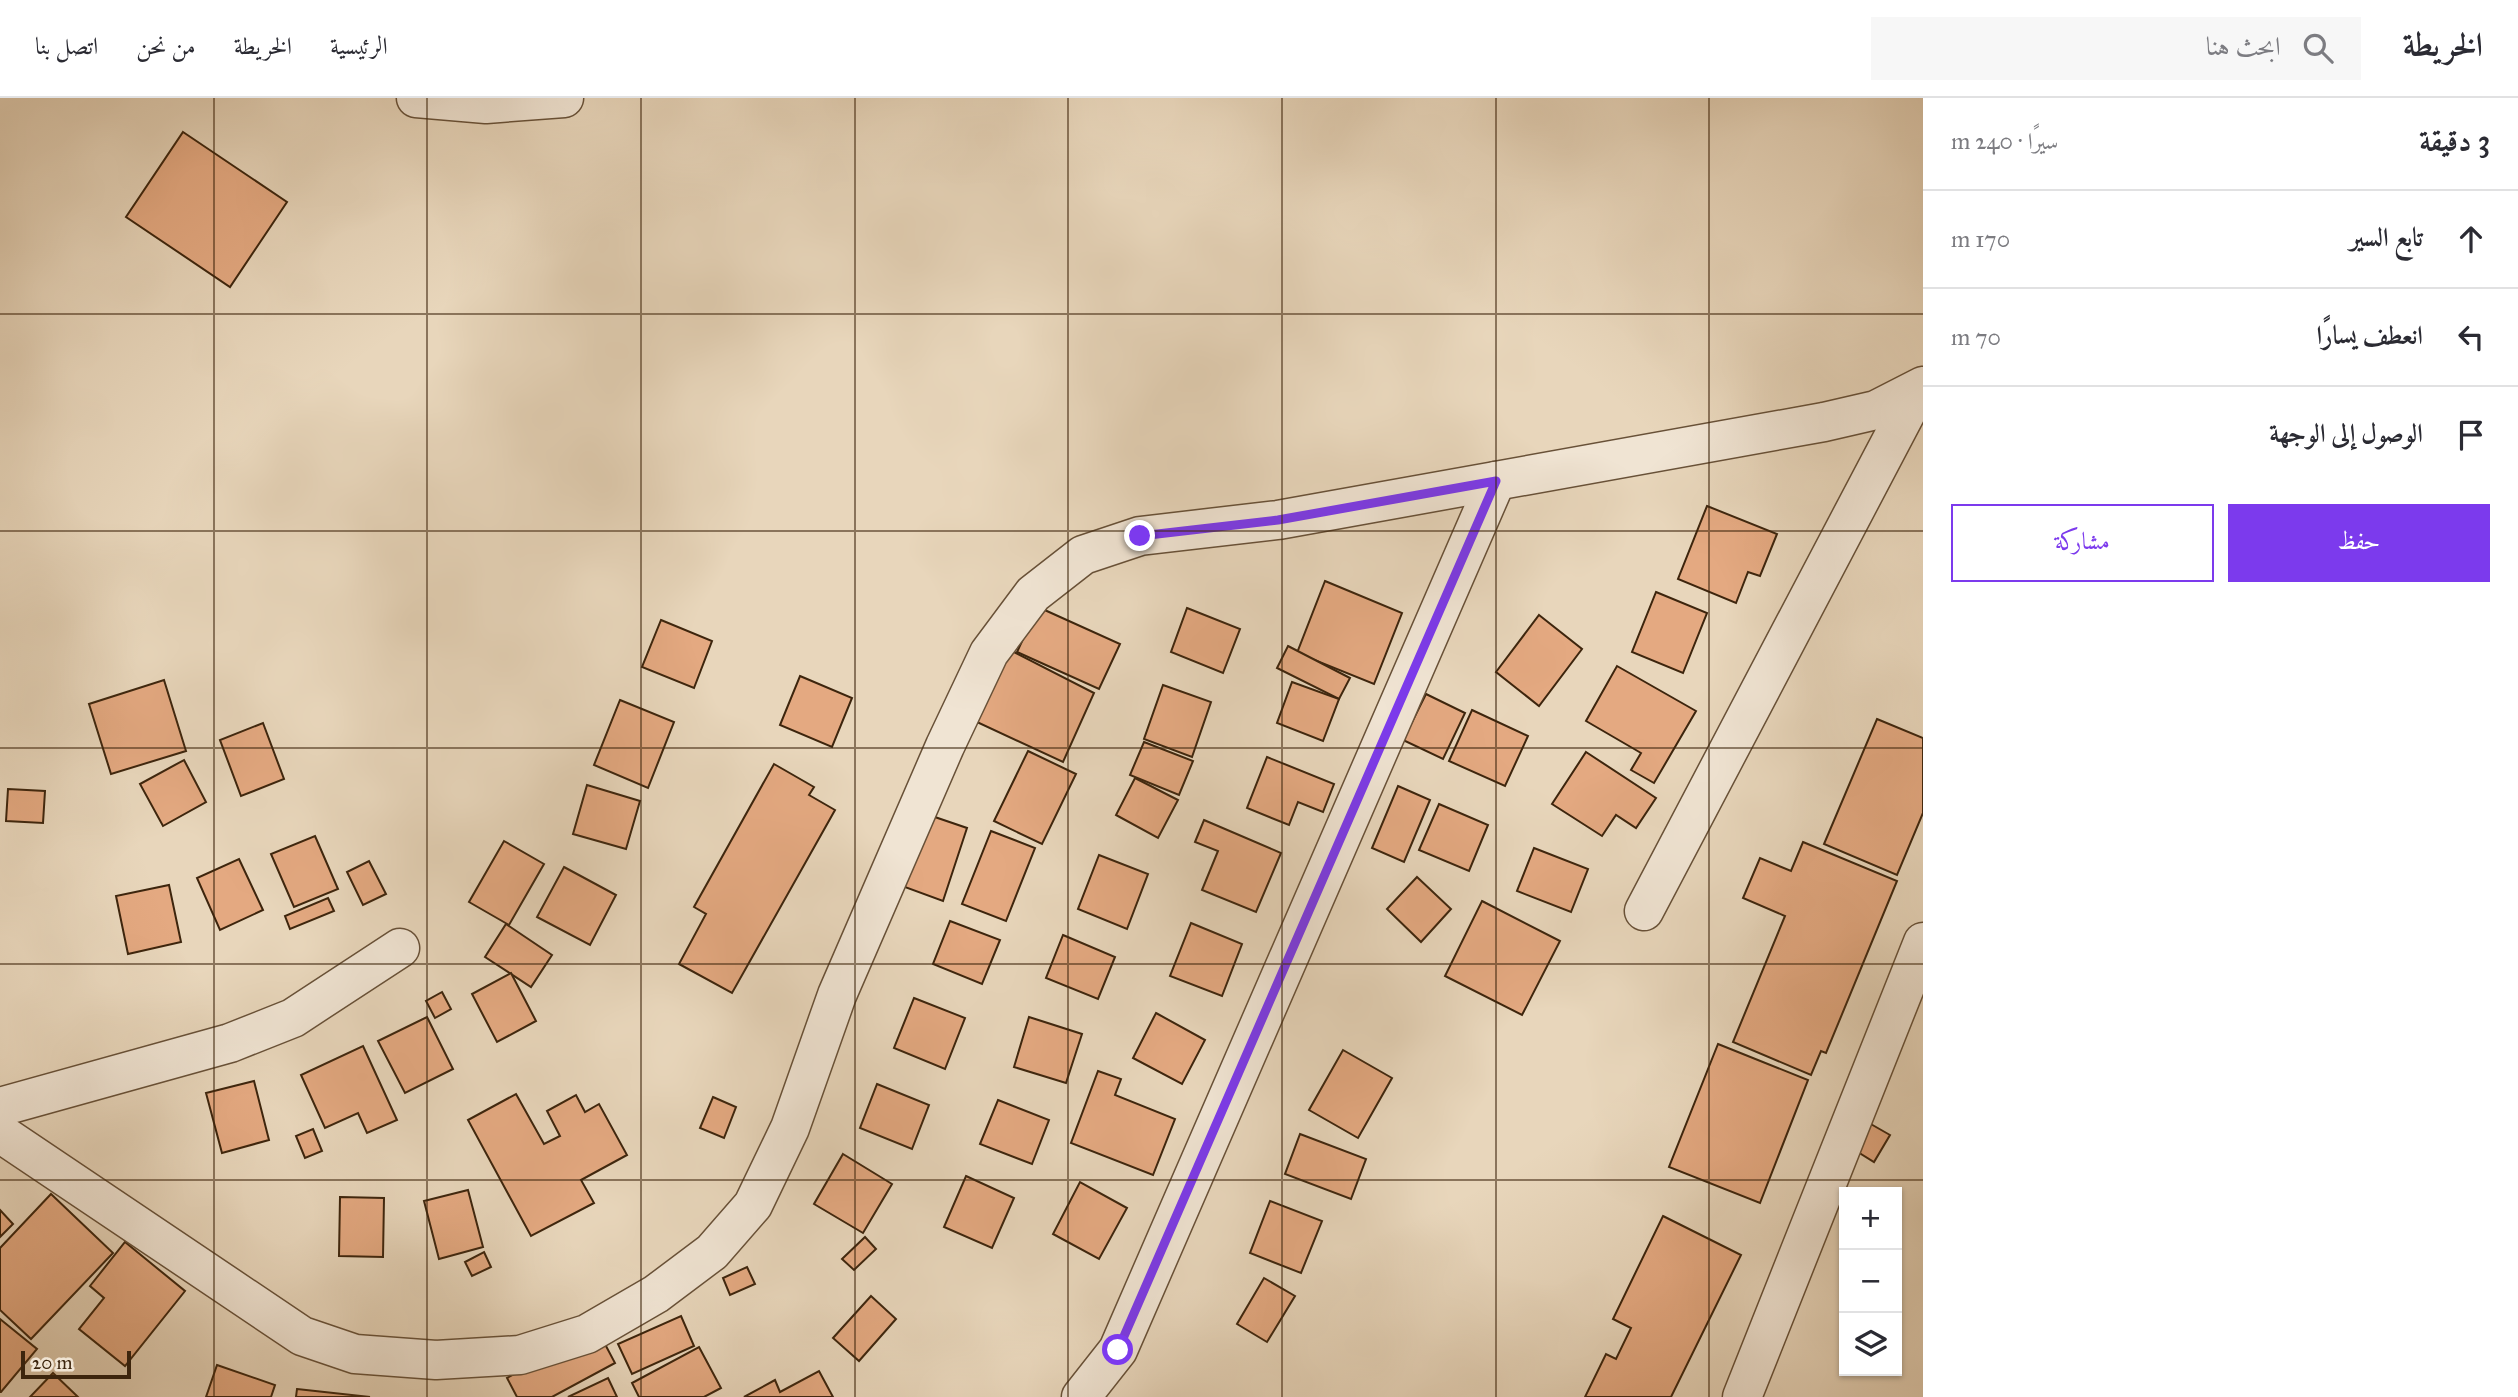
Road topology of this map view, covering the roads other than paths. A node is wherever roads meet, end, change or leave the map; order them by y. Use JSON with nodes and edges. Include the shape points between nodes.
{"nodes":[{"id":1,"x":416,"y":98,"type":"edge"},
{"id":2,"x":564,"y":98,"type":"edge"},
{"id":3,"x":486,"y":101,"type":"edge"},
{"id":4,"x":1921,"y":388,"type":"edge"},
{"id":5,"x":1496,"y":481,"type":"junction"},
{"id":6,"x":1644,"y":911,"type":"dead end"},
{"id":7,"x":1923,"y":942,"type":"edge"},
{"id":8,"x":400,"y":947,"type":"dead end"},
{"id":9,"x":0,"y":1107,"type":"edge"},
{"id":10,"x":0,"y":1133,"type":"edge"},
{"id":11,"x":1081,"y":1397,"type":"edge"},
{"id":12,"x":1742,"y":1397,"type":"edge"}],
"edges":[{"from":1,"to":3,"type":"street"},
{"from":2,"to":3,"type":"street"},
{"from":4,"to":5,"type":"street","via":[[1877,410],[1824,422]]},
{"from":4,"to":6,"type":"street"},
{"from":5,"to":10,"type":"street","via":[[1278,520],[1140,536],[1083,555],[1034,594],[989,653],[945,746],[837,995],[790,1128],[753,1205],[712,1252],[656,1294],[587,1334],[520,1355],[436,1360],[355,1354],[302,1336]]},
{"from":5,"to":11,"type":"street","via":[[1118,1350]]},
{"from":7,"to":12,"type":"street"},
{"from":8,"to":9,"type":"street","via":[[293,1018],[230,1043]]}]}
